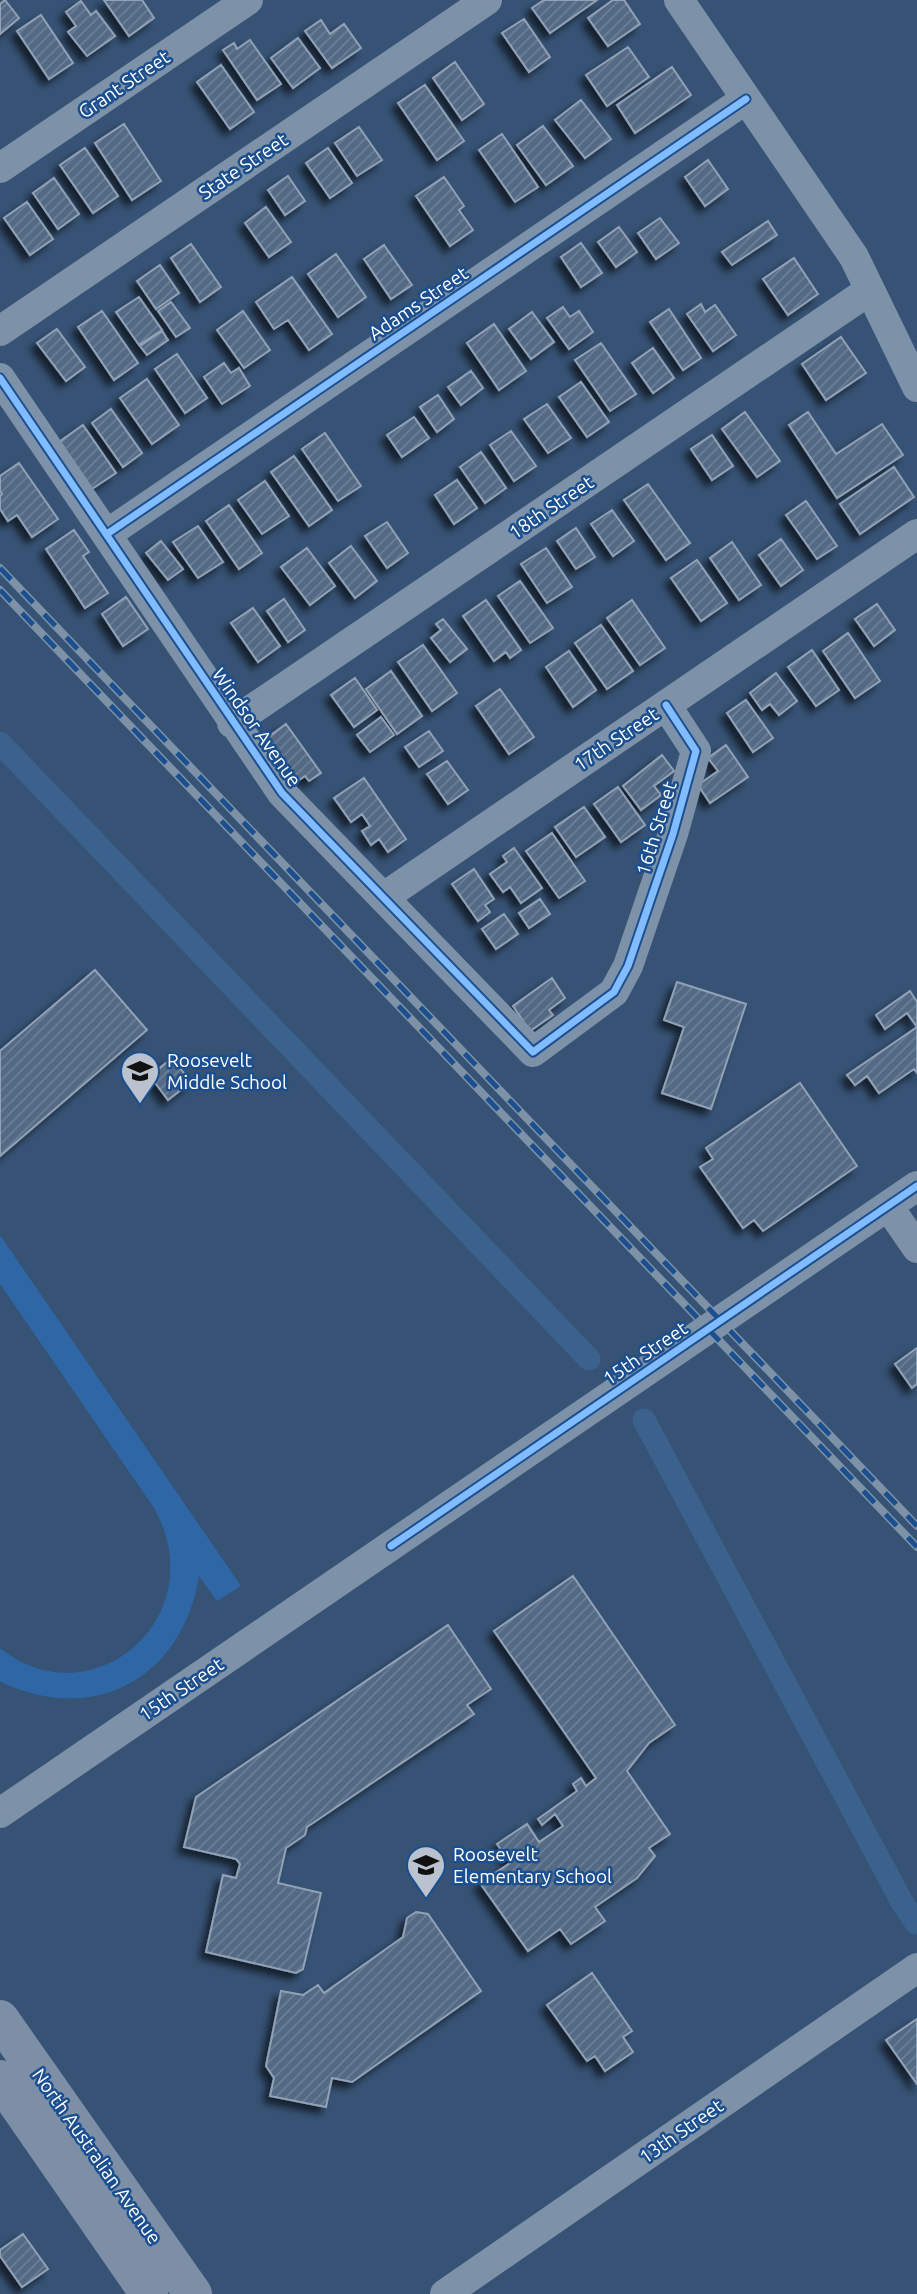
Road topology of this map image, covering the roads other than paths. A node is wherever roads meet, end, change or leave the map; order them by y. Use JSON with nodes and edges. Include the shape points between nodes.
{"nodes":[{"id":1,"x":248,"y":0,"type":"edge"},
{"id":2,"x":486,"y":0,"type":"edge"},
{"id":3,"x":679,"y":0,"type":"edge"},
{"id":4,"x":746,"y":99,"type":"junction"},
{"id":5,"x":0,"y":168,"type":"edge"},
{"id":6,"x":870,"y":290,"type":"junction"},
{"id":7,"x":0,"y":331,"type":"edge"},
{"id":8,"x":0,"y":378,"type":"edge"},
{"id":9,"x":917,"y":387,"type":"edge"},
{"id":10,"x":107,"y":534,"type":"junction"},
{"id":11,"x":917,"y":534,"type":"edge"},
{"id":12,"x":666,"y":705,"type":"junction"},
{"id":13,"x":232,"y":723,"type":"junction"},
{"id":14,"x":384,"y":897,"type":"junction"},
{"id":15,"x":628,"y":966,"type":"joint"},
{"id":16,"x":917,"y":1186,"type":"edge"},
{"id":17,"x":888,"y":1206,"type":"junction"},
{"id":18,"x":917,"y":1248,"type":"edge"},
{"id":19,"x":0,"y":1813,"type":"edge"},
{"id":20,"x":917,"y":1968,"type":"edge"},
{"id":21,"x":0,"y":2019,"type":"edge"},
{"id":22,"x":0,"y":2079,"type":"edge"},
{"id":23,"x":149,"y":2294,"type":"edge"},
{"id":24,"x":193,"y":2294,"type":"edge"},
{"id":25,"x":445,"y":2294,"type":"edge"}],
"edges":[{"from":1,"to":5,"type":"street","name":"Grant Street"},
{"from":2,"to":7,"type":"street","name":"State Street"},
{"from":3,"to":4,"type":"street"},
{"from":4,"to":6,"type":"street","via":[[854,257]]},
{"from":4,"to":10,"type":"street","name":"Adams Street"},
{"from":6,"to":9,"type":"street"},
{"from":6,"to":13,"type":"street","name":"18th Street"},
{"from":8,"to":10,"type":"street","name":"Windsor Avenue"},
{"from":10,"to":13,"type":"street","name":"Windsor Avenue"},
{"from":11,"to":12,"type":"street","name":"17th Street"},
{"from":12,"to":14,"type":"street","name":"17th Street"},
{"from":12,"to":15,"type":"street","name":"16th Street","via":[[696,751]]},
{"from":13,"to":14,"type":"street","name":"Windsor Avenue","via":[[282,793]]},
{"from":14,"to":15,"type":"street","name":"Windsor Avenue","via":[[534,1052],[614,992]]},
{"from":16,"to":17,"type":"street","name":"15th Street"},
{"from":17,"to":18,"type":"street"},
{"from":17,"to":19,"type":"street","name":"15th Street"},
{"from":20,"to":25,"type":"street","name":"13th Street"},
{"from":21,"to":24,"type":"main road","name":"North Australian Avenue"},
{"from":22,"to":23,"type":"main road","name":"North Australian Avenue"}]}
